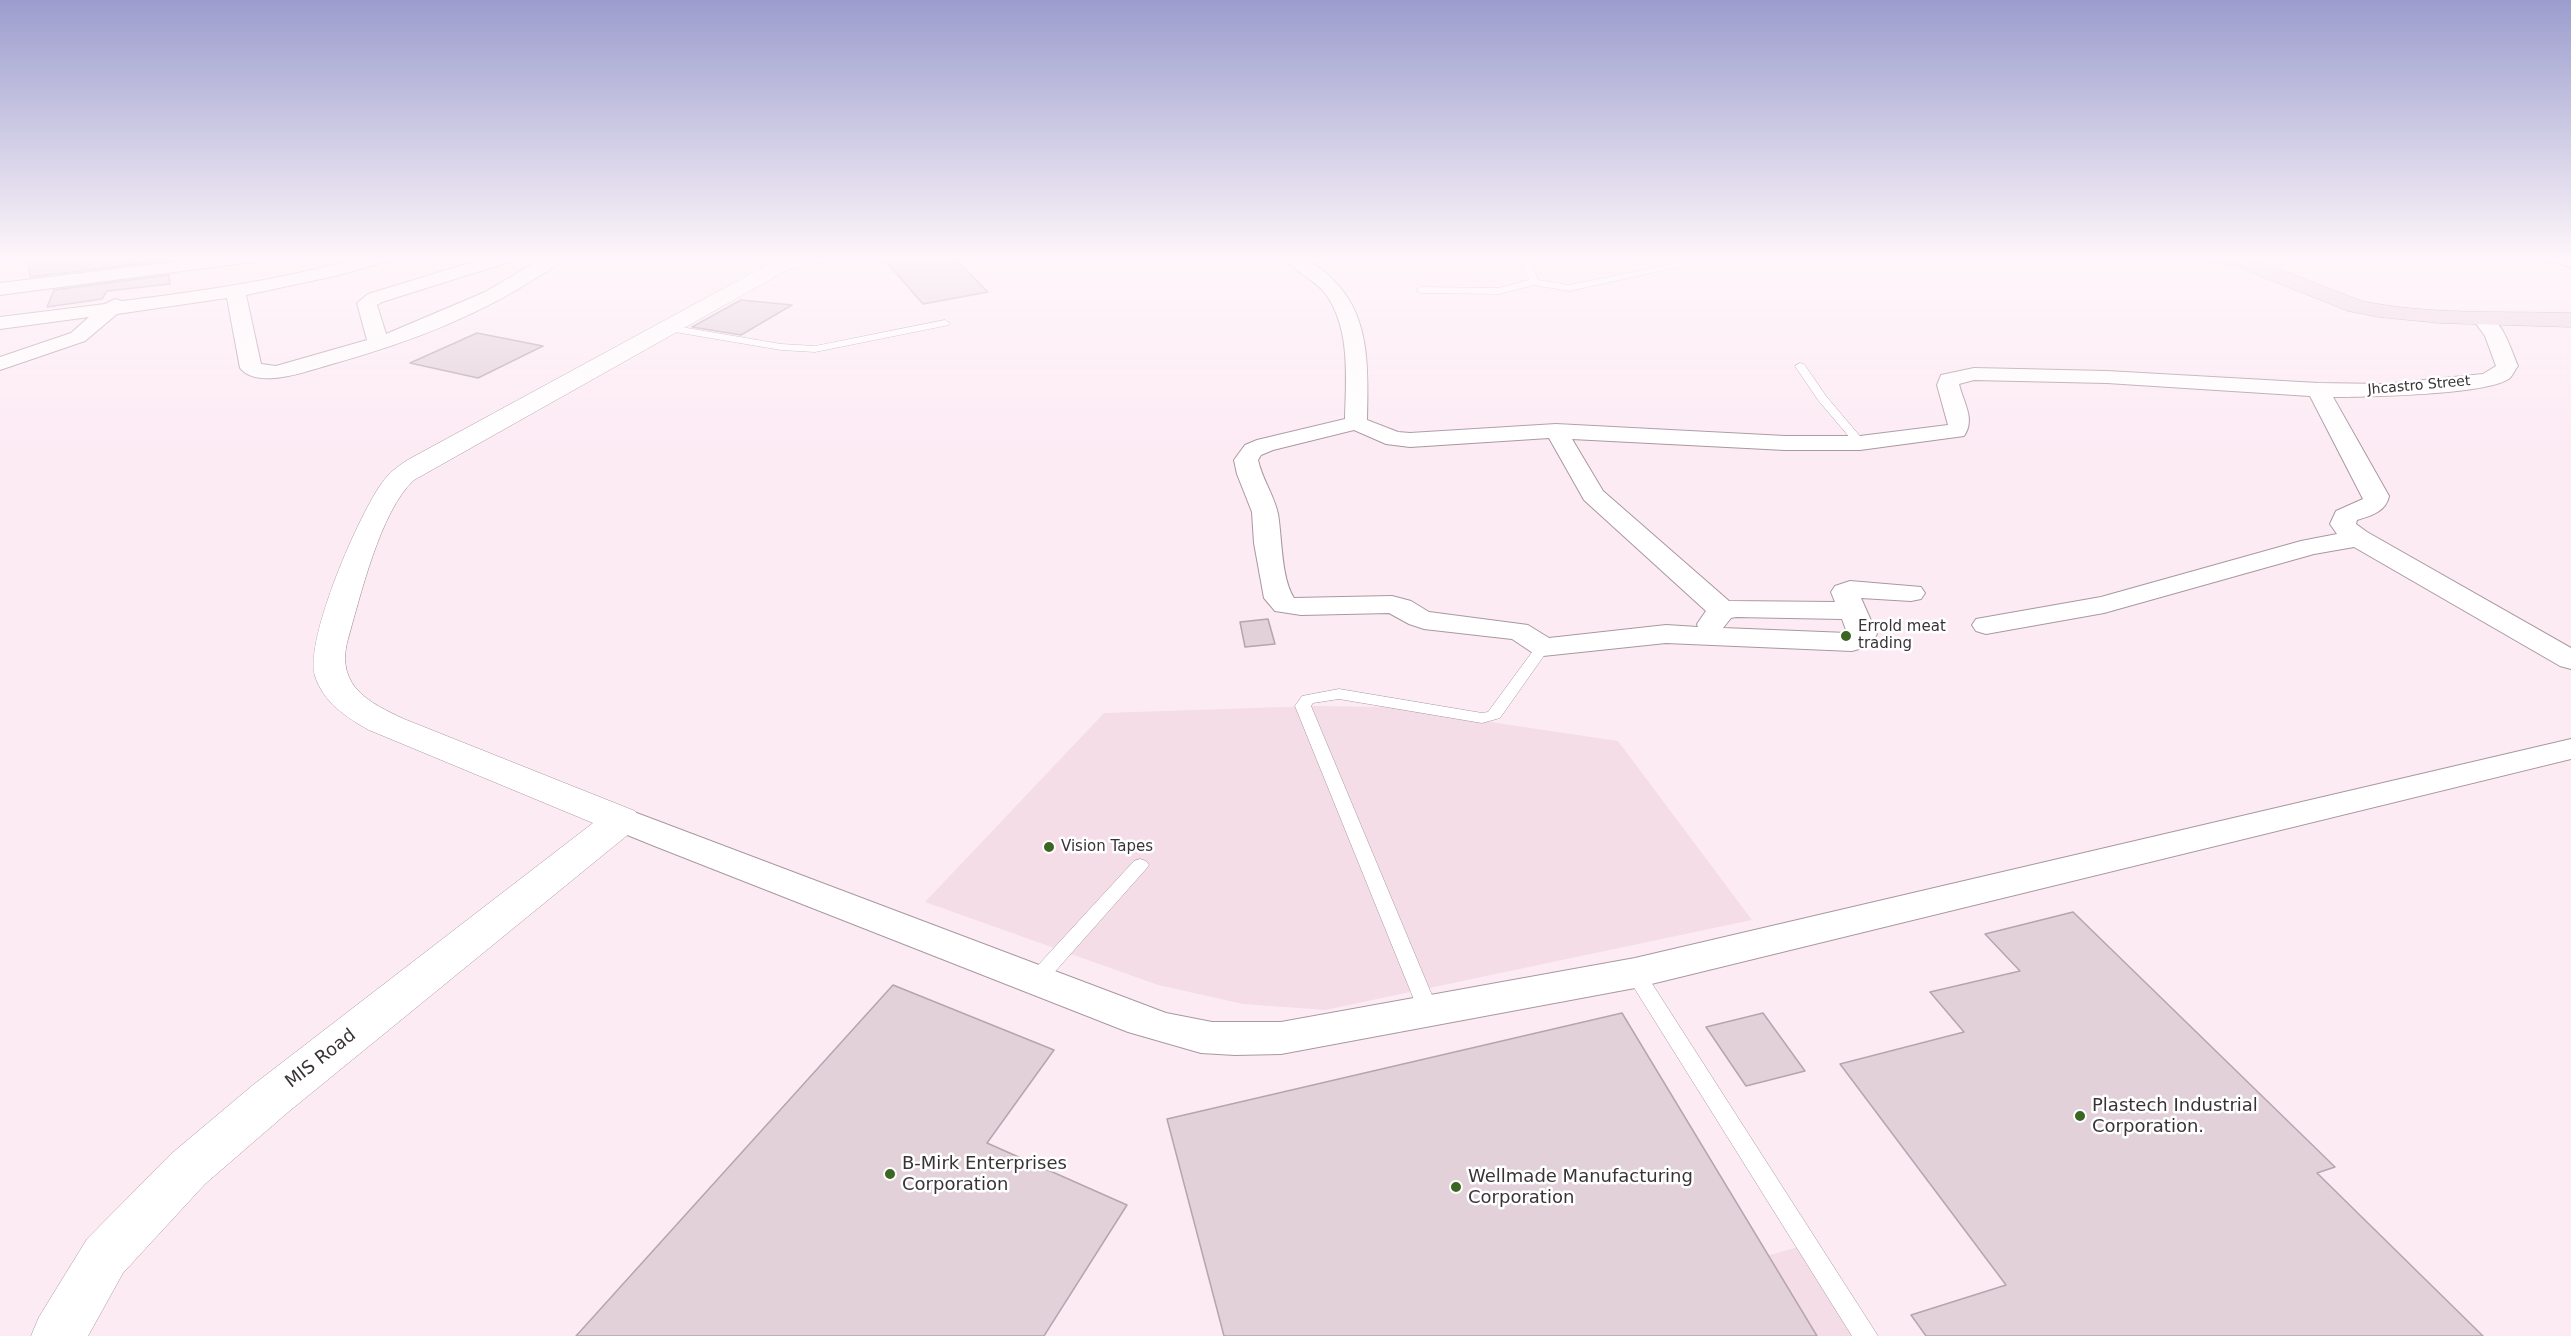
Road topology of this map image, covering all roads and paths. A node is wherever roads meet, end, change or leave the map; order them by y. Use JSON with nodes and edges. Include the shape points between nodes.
{"nodes":[{"id":1,"x":26,"y":319,"type":"edge"},
{"id":2,"x":99,"y":319,"type":"edge"},
{"id":3,"x":240,"y":319,"type":"edge"},
{"id":4,"x":372,"y":319,"type":"edge"},
{"id":5,"x":439,"y":319,"type":"edge"},
{"id":6,"x":685,"y":319,"type":"edge"},
{"id":7,"x":1348,"y":319,"type":"edge"},
{"id":8,"x":2483,"y":319,"type":"edge"},
{"id":9,"x":2542,"y":319,"type":"edge"},
{"id":10,"x":2571,"y":320,"type":"edge"},
{"id":11,"x":0,"y":323,"type":"edge"},
{"id":12,"x":945,"y":323,"type":"dead end"},
{"id":13,"x":669,"y":328,"type":"junction"},
{"id":14,"x":378,"y":342,"type":"junction"},
{"id":15,"x":0,"y":364,"type":"edge"},
{"id":16,"x":1800,"y":366,"type":"dead end"},
{"id":17,"x":2318,"y":390,"type":"junction"},
{"id":18,"x":1356,"y":423,"type":"junction"},
{"id":19,"x":1556,"y":431,"type":"junction"},
{"id":20,"x":1860,"y":442,"type":"junction"},
{"id":21,"x":2358,"y":538,"type":"junction"},
{"id":22,"x":1911,"y":592,"type":"dead end"},
{"id":23,"x":1722,"y":610,"type":"junction"},
{"id":24,"x":1852,"y":611,"type":"junction"},
{"id":25,"x":1986,"y":625,"type":"dead end"},
{"id":26,"x":1701,"y":636,"type":"junction"},
{"id":27,"x":1543,"y":647,"type":"junction"},
{"id":28,"x":2571,"y":660,"type":"edge"},
{"id":29,"x":2571,"y":749,"type":"edge"},
{"id":30,"x":622,"y":820,"type":"junction"},
{"id":31,"x":1140,"y":864,"type":"dead end"},
{"id":32,"x":1635,"y":974,"type":"junction"},
{"id":33,"x":1037,"y":979,"type":"junction"},
{"id":34,"x":1430,"y":1012,"type":"junction"},
{"id":35,"x":58,"y":1336,"type":"edge"},
{"id":36,"x":1866,"y":1336,"type":"edge"}],
"edges":[{"from":1,"to":11,"type":"street"},
{"from":2,"to":15,"type":"street","via":[[78,337]]},
{"from":3,"to":14,"type":"street","via":[[250,368],[260,372],[297,367]]},
{"from":4,"to":14,"type":"street"},
{"from":5,"to":14,"type":"street"},
{"from":6,"to":13,"type":"street"},
{"from":7,"to":18,"type":"street","via":[[1358,373]]},
{"from":8,"to":17,"type":"street","name":"Jhcastro Street","via":[[2495,335],[2507,366],[2488,380],[2385,391]]},
{"from":9,"to":10,"type":"main road"},
{"from":12,"to":13,"type":"lane","via":[[814,349]]},
{"from":13,"to":30,"type":"street","via":[[406,473],[386,499],[354,567],[329,652],[329,667],[342,696],[361,712]]},
{"from":16,"to":20,"type":"lane"},
{"from":17,"to":20,"type":"street","via":[[1974,374],[1957,377],[1948,385],[1959,420],[1956,431]]},
{"from":17,"to":21,"type":"street","via":[[2376,496],[2372,506],[2343,520],[2348,531]]},
{"from":18,"to":19,"type":"street","via":[[1394,439],[1410,440]]},
{"from":18,"to":27,"type":"street","via":[[1265,445],[1246,460],[1265,512],[1278,598],[1286,605],[1301,607],[1403,606],[1412,616],[1424,620],[1518,631]]},
{"from":19,"to":20,"type":"street","via":[[1785,443]]},
{"from":19,"to":23,"type":"street","via":[[1593,495]]},
{"from":21,"to":25,"type":"street","via":[[2310,547],[2104,605]]},
{"from":21,"to":28,"type":"street"},
{"from":22,"to":24,"type":"street","via":[[1850,589],[1845,592]]},
{"from":23,"to":24,"type":"street"},
{"from":23,"to":26,"type":"street"},
{"from":24,"to":26,"type":"street","via":[[1862,634],[1860,640],[1852,642]]},
{"from":26,"to":27,"type":"street","via":[[1666,634]]},
{"from":27,"to":34,"type":"lane","via":[[1494,715],[1482,718],[1339,694],[1307,699],[1303,706]]},
{"from":29,"to":32,"type":"street"},
{"from":30,"to":33,"type":"street"},
{"from":30,"to":35,"type":"street","name":"MIS Road","via":[[188,1169],[105,1256]]},
{"from":31,"to":33,"type":"lane"},
{"from":32,"to":34,"type":"street"},
{"from":32,"to":36,"type":"lane"},
{"from":33,"to":34,"type":"street","via":[[1191,1035],[1237,1039],[1281,1038]]}]}
